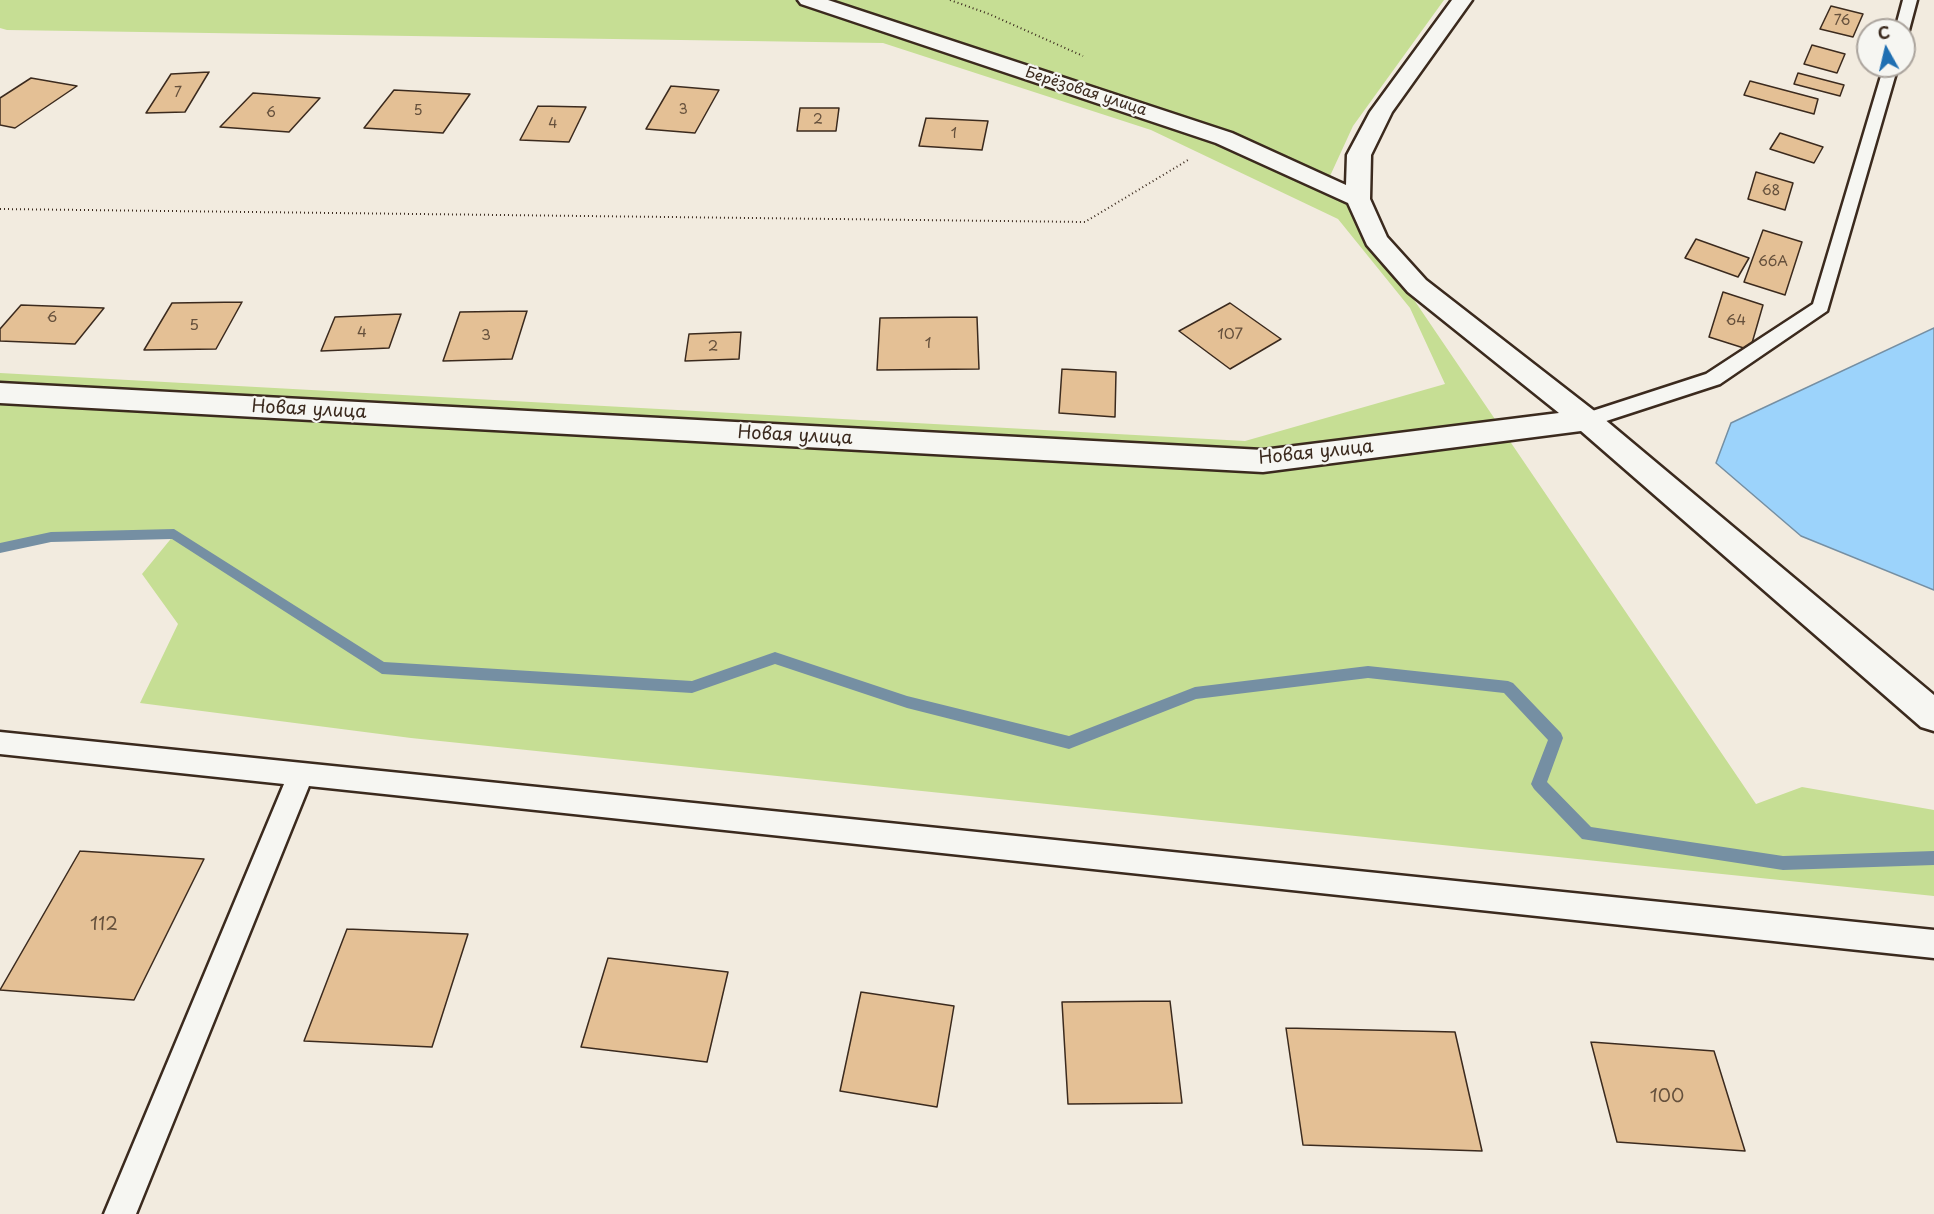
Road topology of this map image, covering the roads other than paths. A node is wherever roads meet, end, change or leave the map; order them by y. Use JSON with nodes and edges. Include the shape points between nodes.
{"nodes":[{"id":1,"x":808,"y":0,"type":"edge"},
{"id":2,"x":1462,"y":0,"type":"edge"},
{"id":3,"x":1911,"y":0,"type":"edge"},
{"id":4,"x":1906,"y":18,"type":"edge"},
{"id":5,"x":1888,"y":78,"type":"edge"},
{"id":6,"x":1358,"y":199,"type":"junction"},
{"id":7,"x":0,"y":393,"type":"edge"},
{"id":8,"x":1587,"y":420,"type":"junction"},
{"id":9,"x":1934,"y":716,"type":"edge"},
{"id":10,"x":0,"y":743,"type":"edge"},
{"id":11,"x":301,"y":774,"type":"junction"},
{"id":12,"x":1934,"y":944,"type":"edge"},
{"id":13,"x":120,"y":1214,"type":"edge"}],
"edges":[{"from":1,"to":6,"type":"street","name":"Берёзовая улица","via":[[1224,138]]},
{"from":2,"to":6,"type":"street","via":[[1382,111],[1359,155]]},
{"from":3,"to":4,"type":"lane"},
{"from":5,"to":8,"type":"lane","via":[[1821,307],[1713,379]]},
{"from":6,"to":8,"type":"street","via":[[1376,240],[1417,286]]},
{"from":7,"to":8,"type":"street","name":"Новая улица","via":[[1263,461]]},
{"from":8,"to":9,"type":"street"},
{"from":10,"to":11,"type":"lane"},
{"from":11,"to":12,"type":"lane"},
{"from":11,"to":13,"type":"lane"}]}
